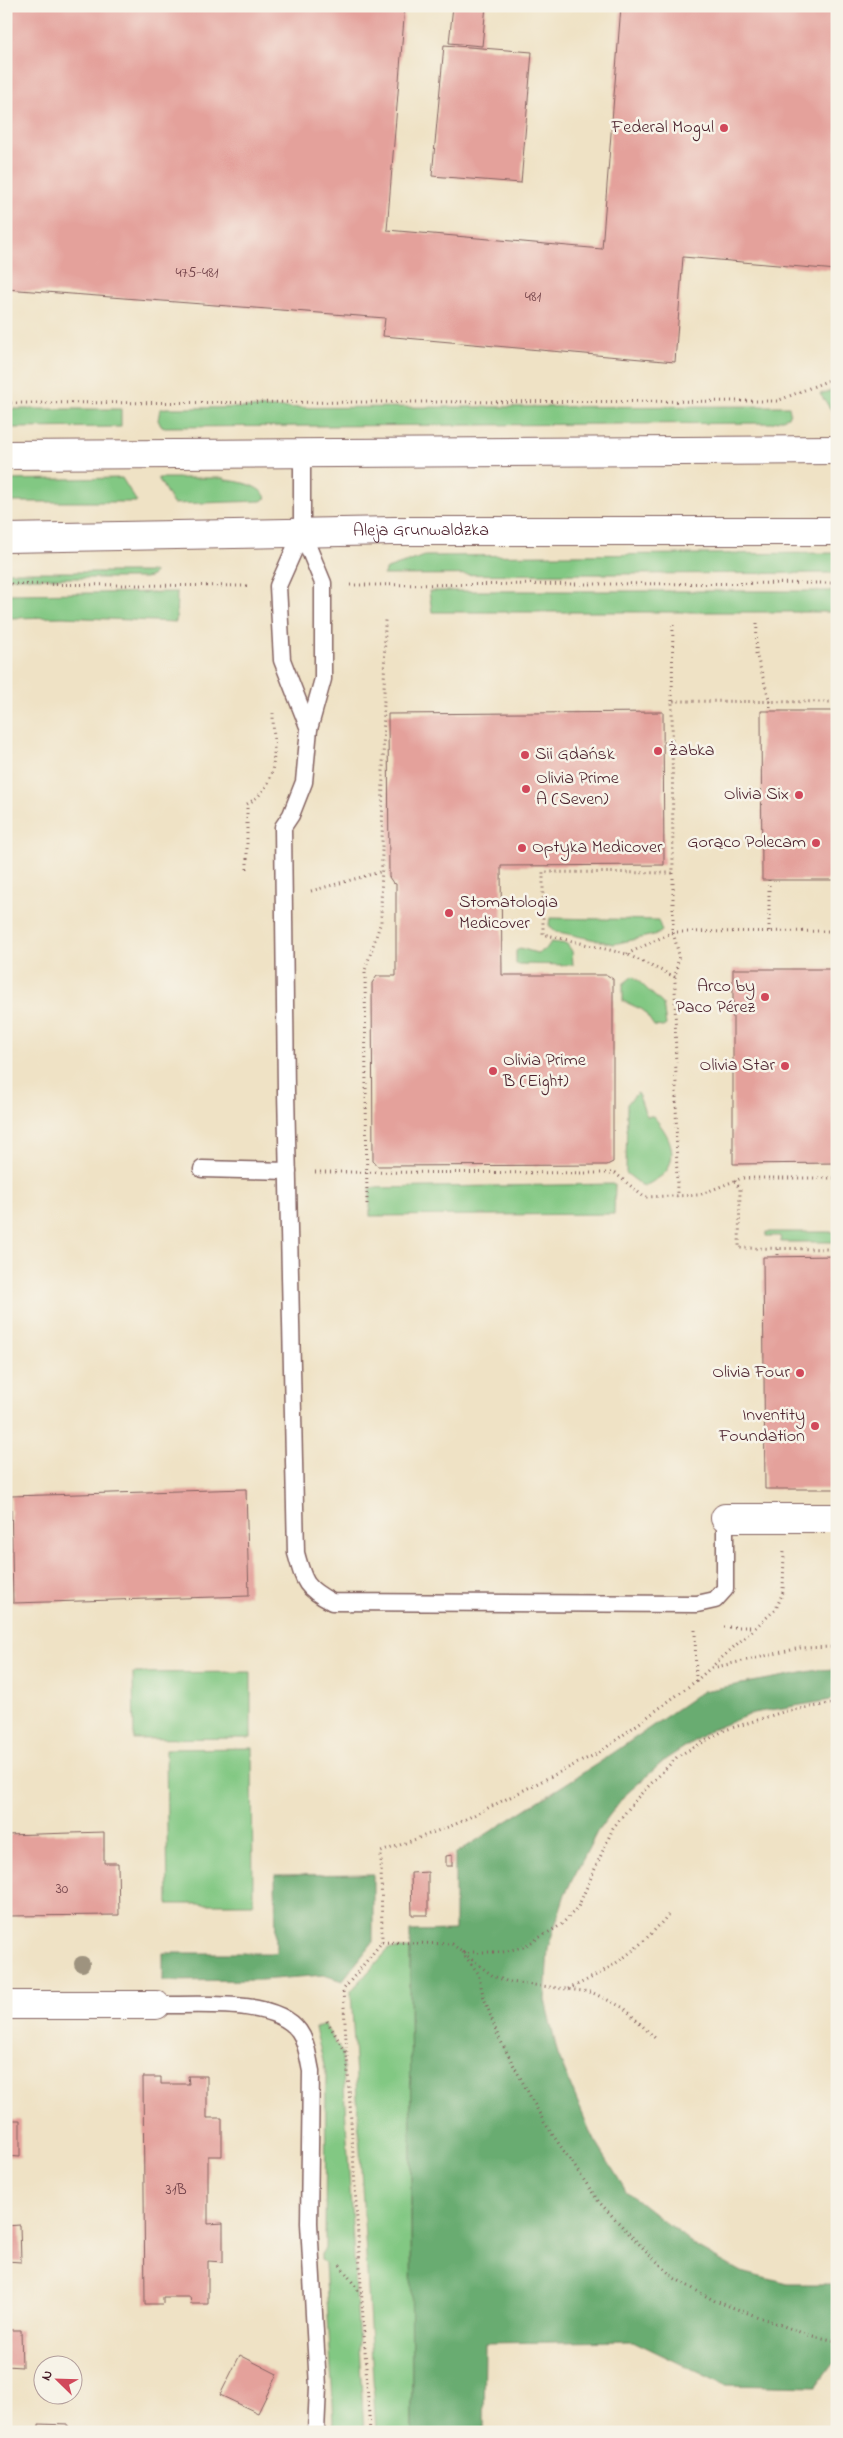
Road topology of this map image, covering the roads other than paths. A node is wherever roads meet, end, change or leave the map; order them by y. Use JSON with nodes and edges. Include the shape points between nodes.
{"nodes":[{"id":1,"x":837,"y":450,"type":"edge"},
{"id":2,"x":302,"y":454,"type":"junction"},
{"id":3,"x":6,"y":455,"type":"edge"},
{"id":4,"x":302,"y":532,"type":"junction"},
{"id":5,"x":837,"y":532,"type":"edge"},
{"id":6,"x":6,"y":538,"type":"edge"},
{"id":7,"x":309,"y":729,"type":"junction"},
{"id":8,"x":202,"y":1169,"type":"dead end"},
{"id":9,"x":288,"y":1171,"type":"junction"},
{"id":10,"x":725,"y":1518,"type":"joint"},
{"id":11,"x":837,"y":1518,"type":"edge"},
{"id":12,"x":6,"y":2004,"type":"edge"},
{"id":13,"x":156,"y":2006,"type":"joint"},
{"id":14,"x":316,"y":2432,"type":"edge"}],
"edges":[{"from":1,"to":2,"type":"main road"},
{"from":2,"to":3,"type":"main road"},
{"from":2,"to":4,"type":"lane"},
{"from":4,"to":5,"type":"main road","name":"Aleja Grunwaldzka"},
{"from":4,"to":6,"type":"main road","name":"Aleja Grunwaldzka"},
{"from":4,"to":7,"type":"lane","via":[[324,583],[323,679]]},
{"from":4,"to":7,"type":"lane","via":[[278,586],[282,660]]},
{"from":7,"to":9,"type":"lane","via":[[304,782],[283,827]]},
{"from":8,"to":9,"type":"lane"},
{"from":9,"to":10,"type":"lane","via":[[296,1554],[304,1579],[313,1592],[332,1602],[697,1604],[716,1600],[725,1589]]},
{"from":10,"to":11,"type":"main road"},
{"from":12,"to":13,"type":"main road"},
{"from":13,"to":14,"type":"lane","via":[[246,2007],[271,2012],[286,2019],[299,2031],[307,2049],[311,2071],[308,2223],[318,2388]]}]}
